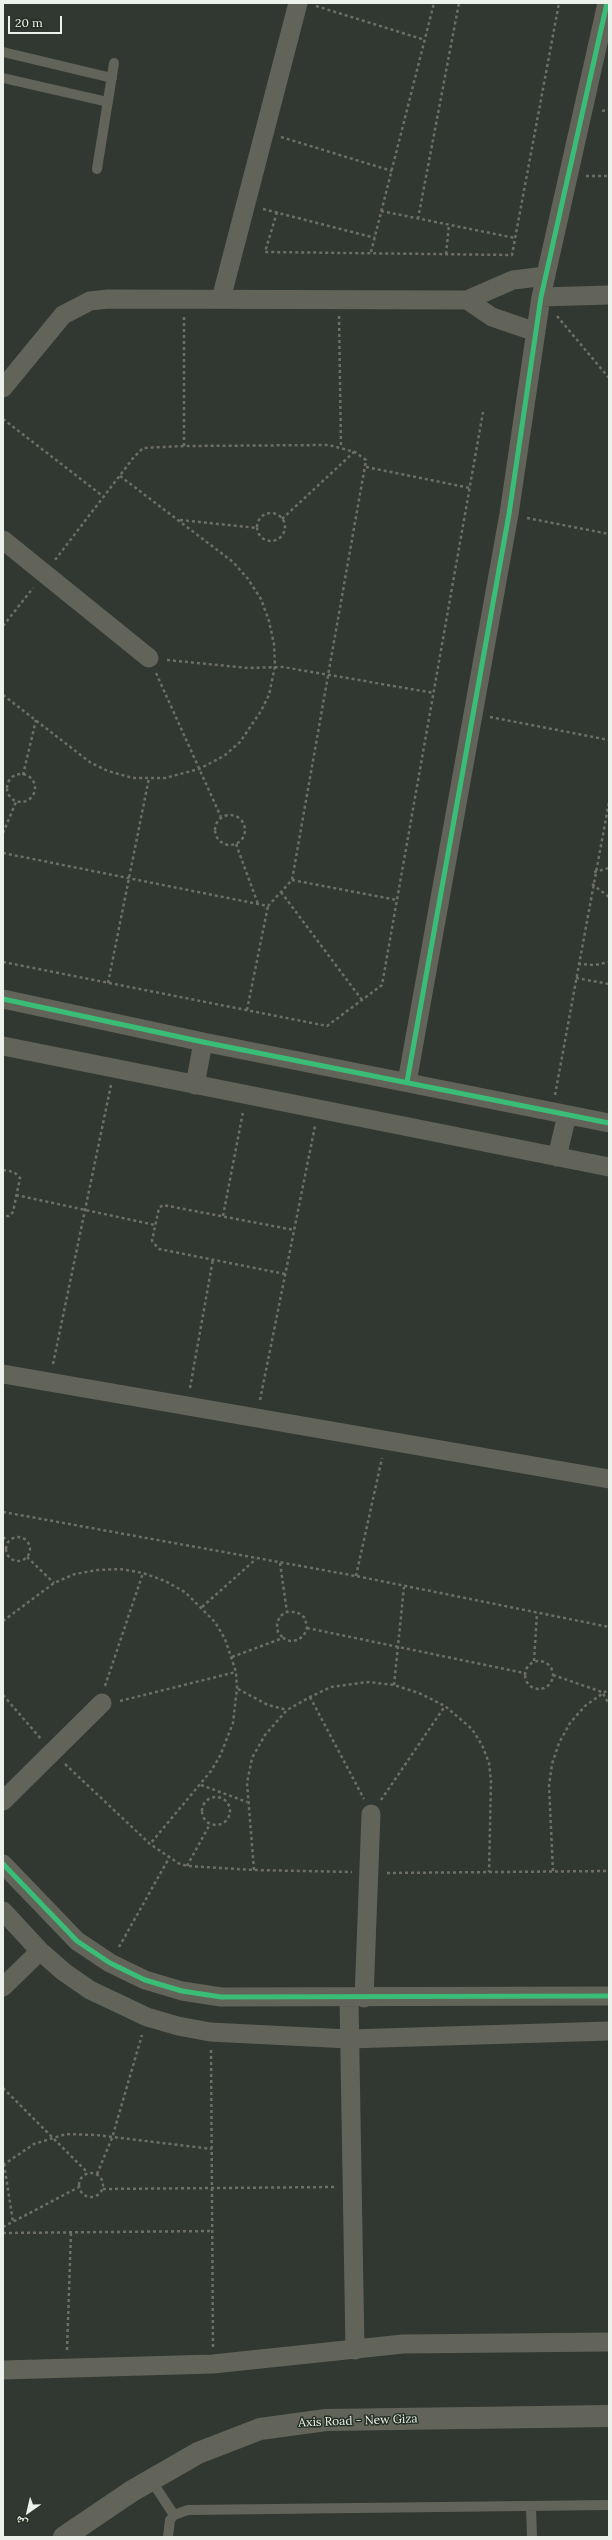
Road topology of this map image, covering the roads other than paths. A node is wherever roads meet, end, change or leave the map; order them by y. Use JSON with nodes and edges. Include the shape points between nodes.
{"nodes":[{"id":1,"x":607,"y":3,"type":"edge"},
{"id":2,"x":306,"y":4,"type":"edge"},
{"id":3,"x":3,"y":52,"type":"edge"},
{"id":4,"x":114,"y":63,"type":"dead end"},
{"id":5,"x":3,"y":78,"type":"edge"},
{"id":6,"x":112,"y":78,"type":"junction"},
{"id":7,"x":108,"y":102,"type":"junction"},
{"id":8,"x":97,"y":169,"type":"dead end"},
{"id":9,"x":546,"y":276,"type":"junction"},
{"id":10,"x":609,"y":295,"type":"edge"},
{"id":11,"x":541,"y":297,"type":"junction"},
{"id":12,"x":221,"y":299,"type":"junction"},
{"id":13,"x":467,"y":300,"type":"junction"},
{"id":14,"x":536,"y":332,"type":"junction"},
{"id":15,"x":3,"y":388,"type":"edge"},
{"id":16,"x":3,"y":540,"type":"edge"},
{"id":17,"x":149,"y":658,"type":"road end"},
{"id":18,"x":3,"y":999,"type":"edge"},
{"id":19,"x":203,"y":1042,"type":"junction"},
{"id":20,"x":3,"y":1046,"type":"edge"},
{"id":21,"x":407,"y":1082,"type":"junction"},
{"id":22,"x":195,"y":1085,"type":"junction"},
{"id":23,"x":559,"y":1113,"type":"junction"},
{"id":24,"x":609,"y":1123,"type":"edge"},
{"id":25,"x":557,"y":1157,"type":"junction"},
{"id":26,"x":609,"y":1167,"type":"edge"},
{"id":27,"x":3,"y":1374,"type":"edge"},
{"id":28,"x":609,"y":1479,"type":"edge"},
{"id":29,"x":100,"y":1704,"type":"road end"},
{"id":30,"x":3,"y":1800,"type":"edge"},
{"id":31,"x":371,"y":1814,"type":"road end"},
{"id":32,"x":3,"y":1864,"type":"edge"},
{"id":33,"x":3,"y":1911,"type":"edge"},
{"id":34,"x":40,"y":1951,"type":"junction"},
{"id":35,"x":3,"y":1987,"type":"edge"},
{"id":36,"x":609,"y":1996,"type":"edge"},
{"id":37,"x":356,"y":1998,"type":"junction"},
{"id":38,"x":609,"y":2031,"type":"edge"},
{"id":39,"x":349,"y":2039,"type":"junction"},
{"id":40,"x":609,"y":2342,"type":"edge"},
{"id":41,"x":355,"y":2350,"type":"junction"},
{"id":42,"x":3,"y":2370,"type":"edge"},
{"id":43,"x":609,"y":2416,"type":"edge"},
{"id":44,"x":151,"y":2480,"type":"junction"},
{"id":45,"x":609,"y":2505,"type":"edge"},
{"id":46,"x":531,"y":2506,"type":"junction"},
{"id":47,"x":174,"y":2515,"type":"junction"},
{"id":48,"x":64,"y":2537,"type":"edge"},
{"id":49,"x":168,"y":2537,"type":"edge"},
{"id":50,"x":532,"y":2537,"type":"edge"}],
"edges":[{"from":1,"to":9,"type":"street"},
{"from":2,"to":12,"type":"street","via":[[265,133]]},
{"from":3,"to":6,"type":"lane"},
{"from":4,"to":6,"type":"lane"},
{"from":5,"to":7,"type":"lane"},
{"from":6,"to":7,"type":"lane"},
{"from":7,"to":8,"type":"lane"},
{"from":9,"to":11,"type":"street"},
{"from":9,"to":13,"type":"street","via":[[513,280]]},
{"from":10,"to":11,"type":"street"},
{"from":11,"to":14,"type":"street"},
{"from":12,"to":13,"type":"street"},
{"from":12,"to":15,"type":"street","via":[[108,298],[76,306],[63,314],[53,325]]},
{"from":13,"to":14,"type":"street","via":[[506,324]]},
{"from":14,"to":21,"type":"street","via":[[509,514]]},
{"from":16,"to":17,"type":"street"},
{"from":18,"to":19,"type":"street"},
{"from":19,"to":21,"type":"street"},
{"from":19,"to":22,"type":"street"},
{"from":20,"to":22,"type":"street"},
{"from":21,"to":23,"type":"street"},
{"from":22,"to":25,"type":"street"},
{"from":23,"to":24,"type":"street"},
{"from":23,"to":25,"type":"street"},
{"from":25,"to":26,"type":"street"},
{"from":27,"to":28,"type":"street"},
{"from":29,"to":30,"type":"street"},
{"from":31,"to":37,"type":"street","via":[[369,1873]]},
{"from":32,"to":37,"type":"street","via":[[77,1941],[110,1963],[145,1980],[182,1991],[221,1997]]},
{"from":33,"to":34,"type":"street"},
{"from":34,"to":35,"type":"street"},
{"from":34,"to":39,"type":"street","via":[[90,1990],[147,2017],[178,2026],[210,2032]]},
{"from":36,"to":37,"type":"street"},
{"from":37,"to":39,"type":"street"},
{"from":38,"to":39,"type":"street"},
{"from":39,"to":41,"type":"street"},
{"from":40,"to":41,"type":"street","via":[[403,2344]]},
{"from":41,"to":42,"type":"street","via":[[213,2364]]},
{"from":43,"to":44,"type":"street","name":"Axis Road - New Giza","via":[[304,2421],[260,2430],[218,2444]]},
{"from":44,"to":47,"type":"lane"},
{"from":44,"to":48,"type":"street","name":"Axis Road - New Giza"},
{"from":45,"to":46,"type":"lane"},
{"from":46,"to":47,"type":"lane","via":[[188,2510]]},
{"from":46,"to":50,"type":"lane"},
{"from":47,"to":49,"type":"lane","via":[[169,2524]]}]}
